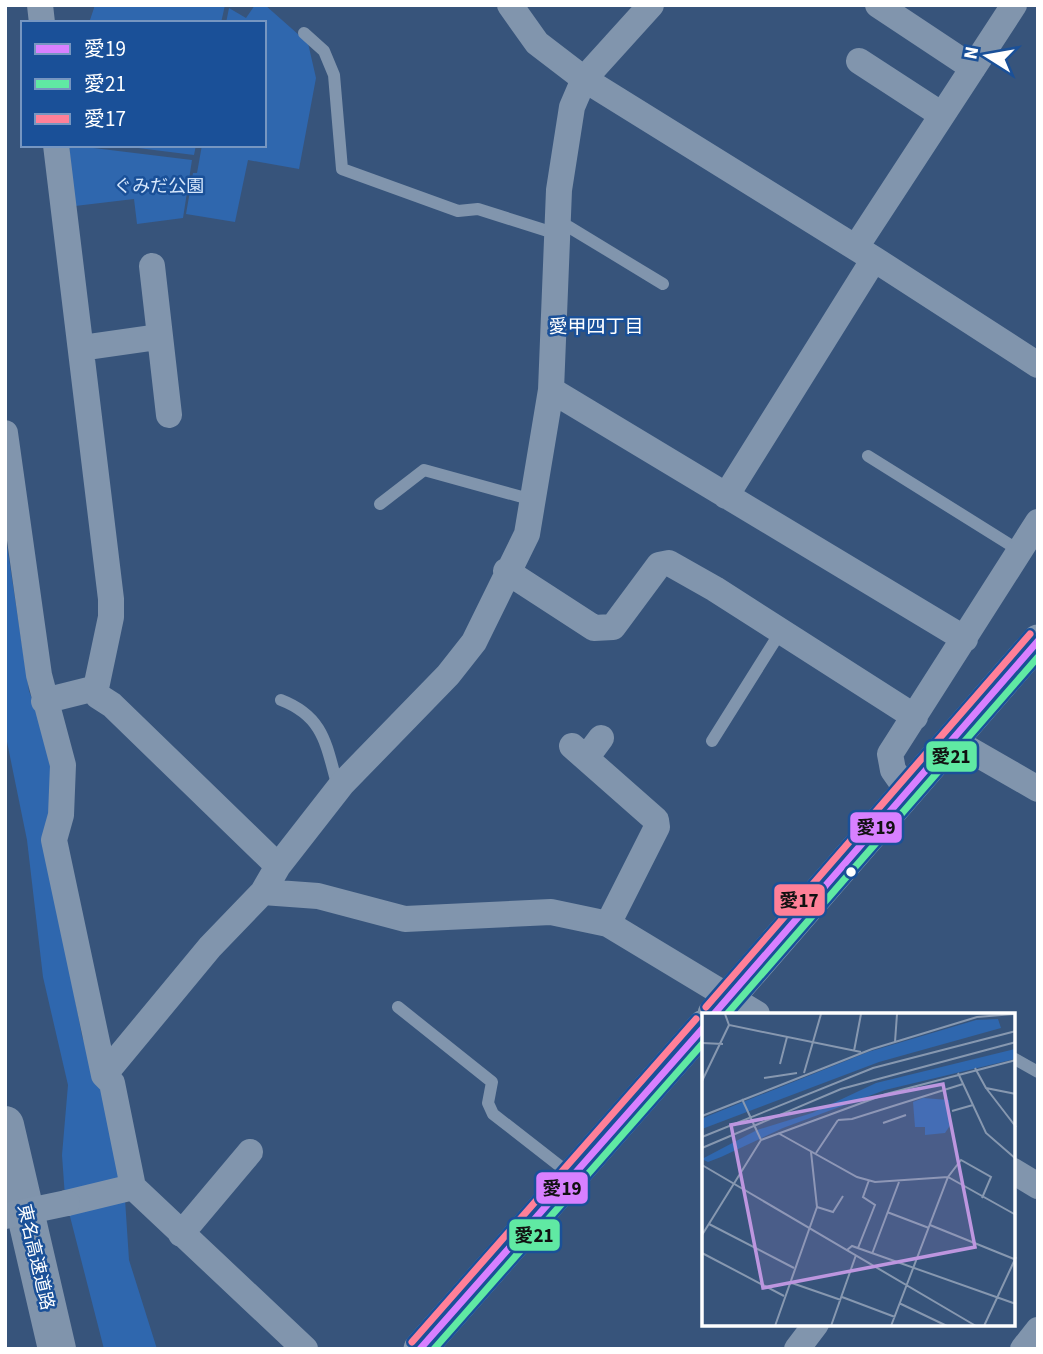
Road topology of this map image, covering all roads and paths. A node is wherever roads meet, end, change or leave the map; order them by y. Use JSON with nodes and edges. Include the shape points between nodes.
{"nodes":[{"id":1,"x":510,"y":5,"type":"edge"},
{"id":2,"x":651,"y":5,"type":"edge"},
{"id":3,"x":1014,"y":5,"type":"edge"},
{"id":4,"x":889,"y":17,"type":"edge"},
{"id":5,"x":304,"y":33,"type":"dead end"},
{"id":6,"x":973,"y":68,"type":"junction"},
{"id":7,"x":866,"y":70,"type":"dead end"},
{"id":8,"x":584,"y":79,"type":"junction"},
{"id":9,"x":942,"y":115,"type":"junction"},
{"id":10,"x":56,"y":147,"type":"edge"},
{"id":11,"x":557,"y":230,"type":"junction"},
{"id":12,"x":865,"y":253,"type":"junction"},
{"id":13,"x":152,"y":266,"type":"dead end"},
{"id":14,"x":663,"y":284,"type":"dead end"},
{"id":15,"x":158,"y":337,"type":"junction"},
{"id":16,"x":81,"y":348,"type":"junction"},
{"id":17,"x":1038,"y":365,"type":"edge"},
{"id":18,"x":551,"y":390,"type":"junction"},
{"id":19,"x":169,"y":415,"type":"dead end"},
{"id":20,"x":5,"y":433,"type":"edge"},
{"id":21,"x":868,"y":456,"type":"dead end"},
{"id":22,"x":726,"y":496,"type":"junction"},
{"id":23,"x":533,"y":499,"type":"junction"},
{"id":24,"x":380,"y":505,"type":"dead end"},
{"id":25,"x":1038,"y":522,"type":"edge"},
{"id":26,"x":1020,"y":551,"type":"junction"},
{"id":27,"x":506,"y":571,"type":"junction"},
{"id":28,"x":781,"y":631,"type":"junction"},
{"id":29,"x":965,"y":639,"type":"junction"},
{"id":30,"x":1038,"y":641,"type":"edge"},
{"id":31,"x":96,"y":688,"type":"junction"},
{"id":32,"x":281,"y":699,"type":"dead end"},
{"id":33,"x":44,"y":701,"type":"junction"},
{"id":34,"x":915,"y":717,"type":"junction"},
{"id":35,"x":951,"y":739,"type":"junction"},
{"id":36,"x":712,"y":741,"type":"dead end"},
{"id":37,"x":586,"y":747,"type":"dead end"},
{"id":38,"x":338,"y":788,"type":"junction"},
{"id":39,"x":1038,"y":789,"type":"edge"},
{"id":40,"x":907,"y":790,"type":"junction"},
{"id":41,"x":278,"y":866,"type":"junction"},
{"id":42,"x":263,"y":892,"type":"junction"},
{"id":43,"x":608,"y":924,"type":"junction"},
{"id":44,"x":398,"y":1007,"type":"dead end"},
{"id":45,"x":733,"y":1009,"type":"edge"},
{"id":46,"x":702,"y":1028,"type":"edge"},
{"id":47,"x":1015,"y":1059,"type":"edge"},
{"id":48,"x":1038,"y":1072,"type":"edge"},
{"id":49,"x":104,"y":1075,"type":"junction"},
{"id":50,"x":5,"y":1125,"type":"edge"},
{"id":51,"x":250,"y":1152,"type":"dead end"},
{"id":52,"x":1015,"y":1172,"type":"edge"},
{"id":53,"x":572,"y":1175,"type":"junction"},
{"id":54,"x":1038,"y":1186,"type":"edge"},
{"id":55,"x":133,"y":1187,"type":"junction"},
{"id":56,"x":5,"y":1216,"type":"edge"},
{"id":57,"x":181,"y":1234,"type":"junction"},
{"id":58,"x":814,"y":1326,"type":"edge"},
{"id":59,"x":1038,"y":1330,"type":"edge"},
{"id":60,"x":57,"y":1349,"type":"edge"},
{"id":61,"x":305,"y":1349,"type":"edge"},
{"id":62,"x":420,"y":1349,"type":"edge"},
{"id":63,"x":797,"y":1349,"type":"edge"},
{"id":64,"x":1023,"y":1349,"type":"edge"}],
"edges":[{"from":1,"to":8,"type":"street","via":[[537,43]]},
{"from":2,"to":8,"type":"street"},
{"from":3,"to":6,"type":"street"},
{"from":4,"to":6,"type":"street"},
{"from":5,"to":11,"type":"lane","via":[[324,51],[334,75],[342,169],[458,211],[478,209]]},
{"from":6,"to":9,"type":"street"},
{"from":7,"to":9,"type":"street"},
{"from":8,"to":11,"type":"street","via":[[572,107]]},
{"from":8,"to":12,"type":"street"},
{"from":9,"to":12,"type":"street"},
{"from":10,"to":16,"type":"street"},
{"from":11,"to":14,"type":"lane","via":[[569,227]]},
{"from":11,"to":18,"type":"street"},
{"from":12,"to":17,"type":"street"},
{"from":12,"to":22,"type":"street"},
{"from":13,"to":15,"type":"street"},
{"from":15,"to":16,"type":"street"},
{"from":15,"to":19,"type":"street"},
{"from":16,"to":31,"type":"street","via":[[111,599]]},
{"from":18,"to":22,"type":"street"},
{"from":18,"to":23,"type":"street"},
{"from":20,"to":33,"type":"street"},
{"from":21,"to":26,"type":"lane"},
{"from":22,"to":29,"type":"street"},
{"from":23,"to":24,"type":"lane","via":[[424,470]]},
{"from":23,"to":27,"type":"street","via":[[527,534]]},
{"from":25,"to":26,"type":"street"},
{"from":26,"to":29,"type":"street"},
{"from":27,"to":28,"type":"street","via":[[593,628],[602,629],[613,627],[659,565],[669,563]]},
{"from":27,"to":38,"type":"street","via":[[474,642]]},
{"from":28,"to":34,"type":"street"},
{"from":28,"to":36,"type":"lane"},
{"from":29,"to":34,"type":"street"},
{"from":30,"to":35,"type":"street"},
{"from":31,"to":33,"type":"street"},
{"from":31,"to":41,"type":"street","via":[[98,696]]},
{"from":32,"to":38,"type":"lane","via":[[314,719]]},
{"from":33,"to":49,"type":"street","via":[[63,765],[61,815],[54,841]]},
{"from":34,"to":40,"type":"street","via":[[890,754],[893,770]]},
{"from":35,"to":39,"type":"street"},
{"from":35,"to":40,"type":"street"},
{"from":37,"to":43,"type":"street","via":[[653,802],[657,827]]},
{"from":38,"to":41,"type":"street"},
{"from":40,"to":45,"type":"street"},
{"from":41,"to":42,"type":"street"},
{"from":42,"to":43,"type":"street","via":[[318,897],[405,919],[551,912]]},
{"from":42,"to":49,"type":"street","via":[[210,947]]},
{"from":43,"to":45,"type":"street"},
{"from":44,"to":53,"type":"lane","via":[[492,1082],[488,1103],[493,1114]]},
{"from":46,"to":53,"type":"street"},
{"from":47,"to":48,"type":"lane"},
{"from":49,"to":55,"type":"street","via":[[112,1083]]},
{"from":50,"to":60,"type":"highway","name":"東名高速道路"},
{"from":51,"to":57,"type":"street"},
{"from":52,"to":54,"type":"street"},
{"from":53,"to":62,"type":"street"},
{"from":55,"to":56,"type":"street","bridge":true},
{"from":55,"to":57,"type":"street"},
{"from":57,"to":61,"type":"street"},
{"from":58,"to":63,"type":"street"},
{"from":59,"to":64,"type":"street"}]}
